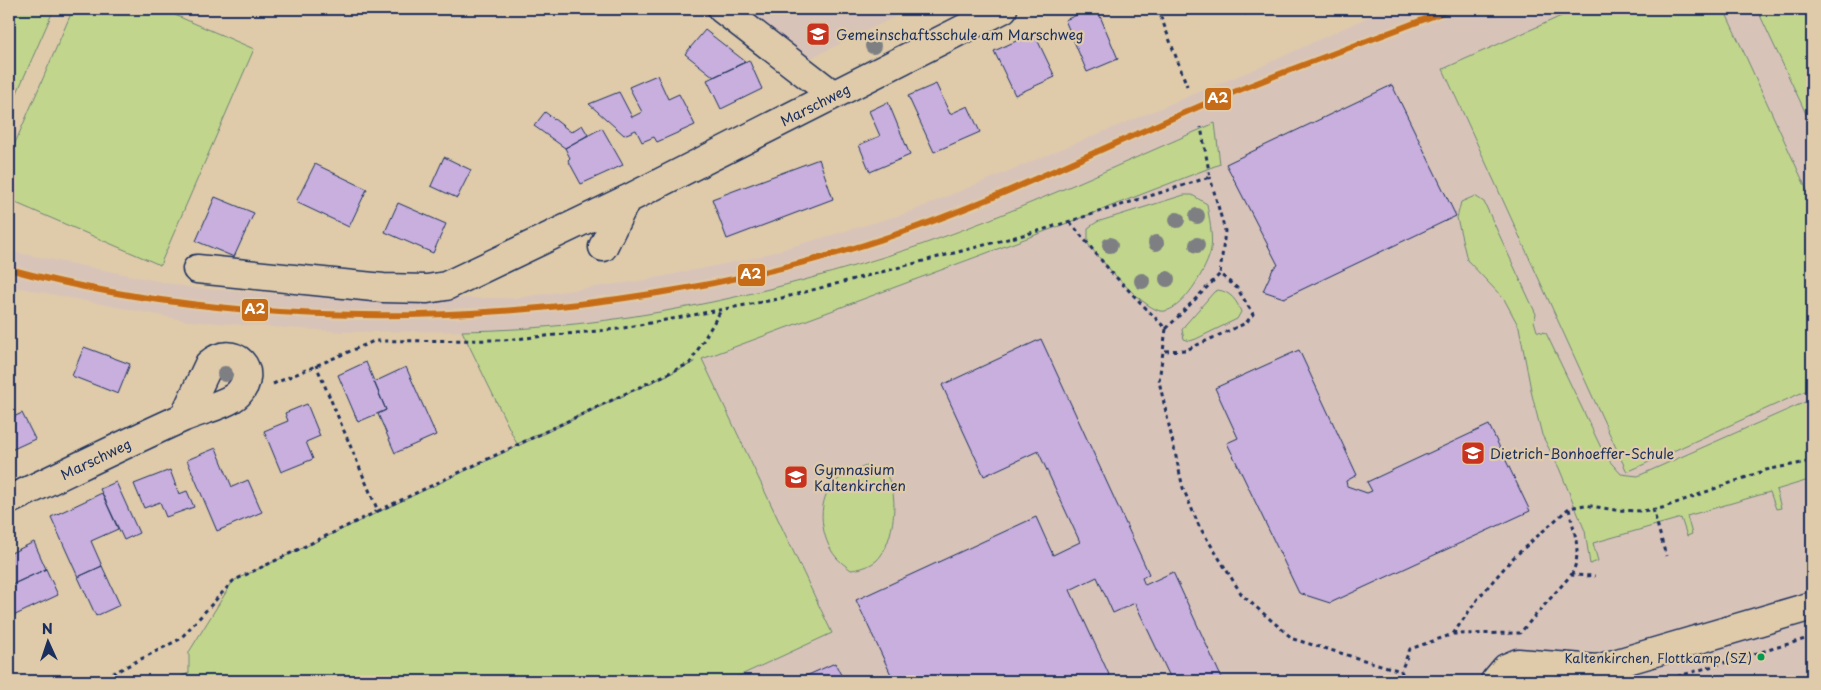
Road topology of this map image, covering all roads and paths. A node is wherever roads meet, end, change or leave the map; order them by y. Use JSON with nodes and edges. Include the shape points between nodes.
{"nodes":[{"id":1,"x":722,"y":9,"type":"edge"},
{"id":2,"x":1003,"y":9,"type":"edge"},
{"id":3,"x":1158,"y":9,"type":"edge"},
{"id":4,"x":1187,"y":86,"type":"dead end"},
{"id":5,"x":832,"y":94,"type":"junction"},
{"id":6,"x":1202,"y":127,"type":"dead end"},
{"id":7,"x":1210,"y":177,"type":"junction"},
{"id":8,"x":626,"y":200,"type":"junction"},
{"id":9,"x":1070,"y":222,"type":"junction"},
{"id":10,"x":603,"y":247,"type":"dead end"},
{"id":11,"x":196,"y":270,"type":"dead end"},
{"id":12,"x":1220,"y":274,"type":"junction"},
{"id":13,"x":720,"y":311,"type":"junction"},
{"id":14,"x":1166,"y":329,"type":"junction"},
{"id":15,"x":1165,"y":351,"type":"junction"},
{"id":16,"x":316,"y":365,"type":"junction"},
{"id":17,"x":237,"y":395,"type":"junction"},
{"id":18,"x":184,"y":417,"type":"junction"},
{"id":19,"x":1812,"y":461,"type":"edge"},
{"id":20,"x":9,"y":500,"type":"edge"},
{"id":21,"x":1569,"y":508,"type":"junction"},
{"id":22,"x":1653,"y":509,"type":"junction"},
{"id":23,"x":378,"y":511,"type":"junction"},
{"id":24,"x":1666,"y":556,"type":"dead end"},
{"id":25,"x":1570,"y":575,"type":"junction"},
{"id":26,"x":1595,"y":576,"type":"dead end"},
{"id":27,"x":1812,"y":606,"type":"edge"},
{"id":28,"x":1453,"y":634,"type":"junction"},
{"id":29,"x":1812,"y":637,"type":"edge"},
{"id":30,"x":1401,"y":670,"type":"junction"},
{"id":31,"x":1592,"y":675,"type":"edge"},
{"id":32,"x":98,"y":681,"type":"edge"},
{"id":33,"x":1406,"y":681,"type":"edge"},
{"id":34,"x":1495,"y":681,"type":"edge"},
{"id":35,"x":1662,"y":681,"type":"edge"}],
"edges":[{"from":1,"to":5,"type":"street"},
{"from":2,"to":5,"type":"street","name":"Marschweg"},
{"from":3,"to":4,"type":"path"},
{"from":5,"to":8,"type":"street","name":"Marschweg"},
{"from":6,"to":7,"type":"path"},
{"from":7,"to":9,"type":"path"},
{"from":7,"to":12,"type":"path","via":[[1225,231]]},
{"from":8,"to":10,"type":"street"},
{"from":8,"to":11,"type":"street","name":"Marschweg","via":[[446,286],[382,288]]},
{"from":9,"to":13,"type":"path","via":[[788,297]]},
{"from":9,"to":14,"type":"path","via":[[1110,272]]},
{"from":12,"to":14,"type":"path"},
{"from":12,"to":15,"type":"path","via":[[1237,288],[1253,314],[1246,323],[1186,350]]},
{"from":13,"to":16,"type":"path","via":[[618,329],[504,340],[374,341]]},
{"from":13,"to":23,"type":"path","via":[[690,363]]},
{"from":14,"to":15,"type":"path"},
{"from":15,"to":30,"type":"path","via":[[1159,381],[1183,488],[1199,526],[1242,595],[1293,638]]},
{"from":16,"to":17,"type":"path","via":[[254,392]]},
{"from":16,"to":23,"type":"path"},
{"from":17,"to":18,"type":"street","name":"Marschweg"},
{"from":17,"to":18,"type":"street","via":[[246,382],[247,371],[235,357],[216,357],[203,374]]},
{"from":18,"to":20,"type":"street","name":"Marschweg"},
{"from":19,"to":22,"type":"path","via":[[1766,470]]},
{"from":21,"to":22,"type":"path","via":[[1586,505],[1614,510]]},
{"from":21,"to":25,"type":"path","via":[[1578,563]]},
{"from":21,"to":28,"type":"path","via":[[1514,557]]},
{"from":22,"to":24,"type":"path"},
{"from":23,"to":32,"type":"path","via":[[233,581],[180,639]]},
{"from":25,"to":26,"type":"path"},
{"from":25,"to":28,"type":"path","via":[[1520,633]]},
{"from":27,"to":31,"type":"street"},
{"from":28,"to":30,"type":"path","via":[[1410,649]]},
{"from":29,"to":35,"type":"path"},
{"from":30,"to":33,"type":"path"},
{"from":31,"to":34,"type":"street","via":[[1518,663],[1506,668]]}]}
